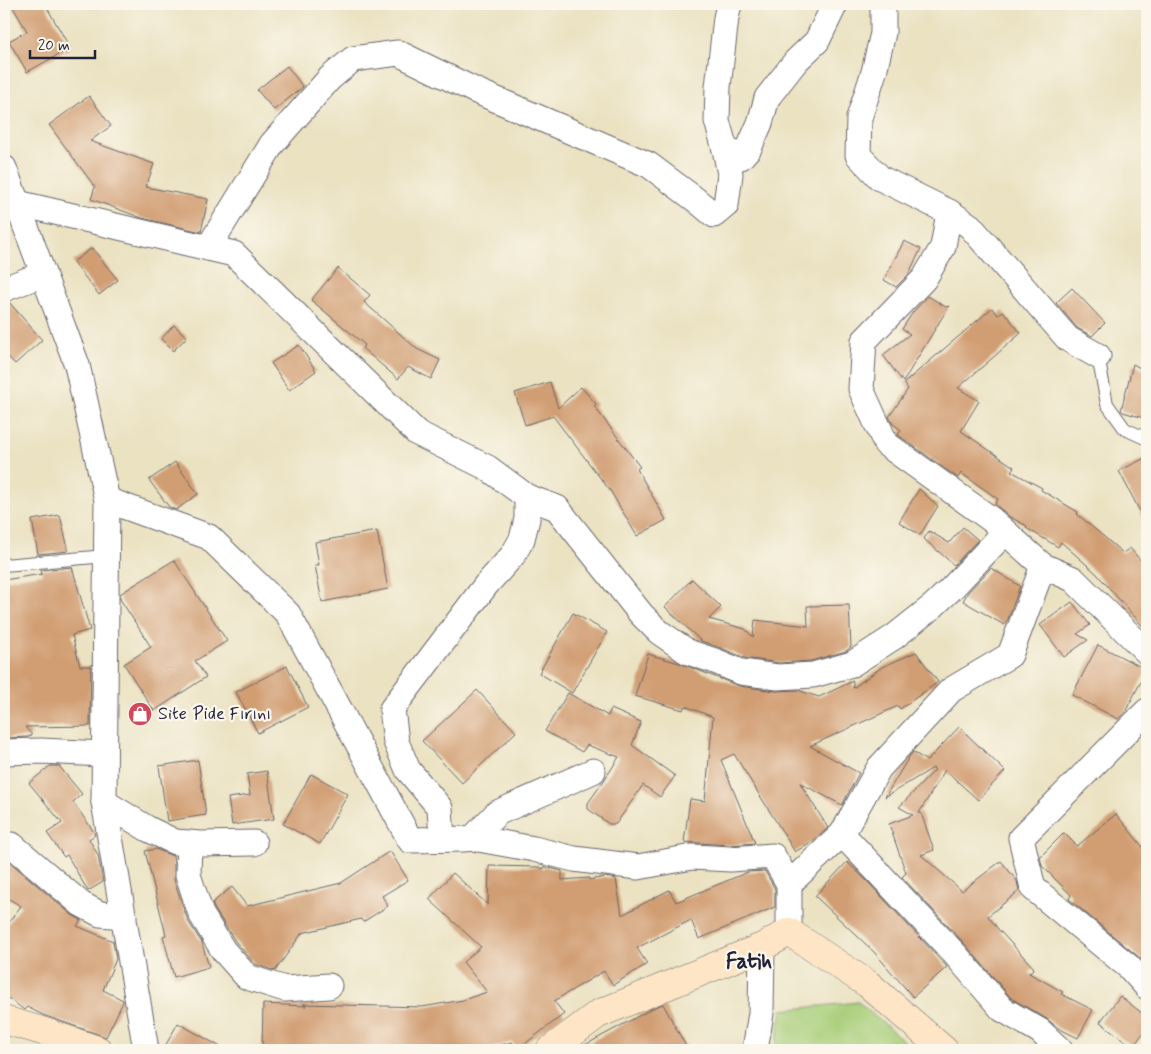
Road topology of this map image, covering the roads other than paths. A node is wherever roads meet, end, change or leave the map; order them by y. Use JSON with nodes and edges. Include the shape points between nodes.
{"nodes":[{"id":1,"x":729,"y":4,"type":"edge"},
{"id":2,"x":835,"y":4,"type":"edge"},
{"id":3,"x":883,"y":4,"type":"edge"},
{"id":4,"x":726,"y":148,"type":"junction"},
{"id":5,"x":4,"y":168,"type":"edge"},
{"id":6,"x":17,"y":203,"type":"junction"},
{"id":7,"x":949,"y":212,"type":"junction"},
{"id":8,"x":208,"y":248,"type":"junction"},
{"id":9,"x":43,"y":274,"type":"junction"},
{"id":10,"x":4,"y":289,"type":"edge"},
{"id":11,"x":1098,"y":356,"type":"joint"},
{"id":12,"x":1147,"y":439,"type":"edge"},
{"id":13,"x":527,"y":497,"type":"junction"},
{"id":14,"x":107,"y":500,"type":"junction"},
{"id":15,"x":1005,"y":532,"type":"junction"},
{"id":16,"x":106,"y":556,"type":"junction"},
{"id":17,"x":4,"y":565,"type":"edge"},
{"id":18,"x":1043,"y":566,"type":"junction"},
{"id":19,"x":1147,"y":652,"type":"edge"},
{"id":20,"x":1147,"y":711,"type":"edge"},
{"id":21,"x":4,"y":752,"type":"edge"},
{"id":22,"x":104,"y":754,"type":"junction"},
{"id":23,"x":593,"y":771,"type":"dead end"},
{"id":24,"x":104,"y":802,"type":"junction"},
{"id":25,"x":842,"y":834,"type":"junction"},
{"id":26,"x":473,"y":838,"type":"junction"},
{"id":27,"x":442,"y":840,"type":"junction"},
{"id":28,"x":189,"y":843,"type":"junction"},
{"id":29,"x":254,"y":843,"type":"dead end"},
{"id":30,"x":12,"y":846,"type":"dead end"},
{"id":31,"x":790,"y":884,"type":"junction"},
{"id":32,"x":124,"y":916,"type":"junction"},
{"id":33,"x":789,"y":932,"type":"junction"},
{"id":34,"x":762,"y":947,"type":"junction"},
{"id":35,"x":329,"y":986,"type":"dead end"},
{"id":36,"x":1147,"y":987,"type":"edge"},
{"id":37,"x":4,"y":1020,"type":"edge"},
{"id":38,"x":98,"y":1050,"type":"edge"},
{"id":39,"x":146,"y":1050,"type":"edge"},
{"id":40,"x":550,"y":1050,"type":"edge"},
{"id":41,"x":755,"y":1050,"type":"edge"},
{"id":42,"x":944,"y":1050,"type":"edge"},
{"id":43,"x":1060,"y":1050,"type":"edge"}],
"edges":[{"from":1,"to":4,"type":"street","via":[[717,121]]},
{"from":2,"to":4,"type":"street","via":[[817,41],[796,61],[767,98],[750,148],[741,157]]},
{"from":3,"to":7,"type":"street","via":[[883,33],[859,118],[858,155],[880,178]]},
{"from":4,"to":8,"type":"street","via":[[730,174],[726,205],[714,215],[649,165],[474,90],[398,52],[353,59],[330,78],[272,144]]},
{"from":5,"to":6,"type":"street"},
{"from":6,"to":8,"type":"street"},
{"from":6,"to":9,"type":"street"},
{"from":7,"to":11,"type":"street","via":[[970,226],[1068,339]]},
{"from":7,"to":15,"type":"street","via":[[943,246],[924,279],[864,341],[861,389],[886,444]]},
{"from":8,"to":13,"type":"street","via":[[234,254],[417,433],[488,468]]},
{"from":9,"to":10,"type":"street"},
{"from":9,"to":14,"type":"street","via":[[76,365]]},
{"from":11,"to":12,"type":"lane","via":[[1107,404],[1125,429]]},
{"from":13,"to":15,"type":"street","via":[[557,508],[659,632],[688,652],[741,672],[778,677],[813,675],[852,664],[933,606]]},
{"from":13,"to":27,"type":"street","via":[[527,519],[522,539],[513,555],[392,709],[396,742],[408,770],[440,808]]},
{"from":14,"to":16,"type":"street"},
{"from":14,"to":27,"type":"street","via":[[209,537],[288,614],[410,840]]},
{"from":15,"to":18,"type":"street"},
{"from":16,"to":17,"type":"lane"},
{"from":16,"to":22,"type":"street"},
{"from":18,"to":19,"type":"street","via":[[1072,579]]},
{"from":18,"to":25,"type":"street","via":[[1010,655],[951,690],[879,768]]},
{"from":20,"to":36,"type":"street","via":[[1021,838],[1033,888],[1129,967]]},
{"from":21,"to":22,"type":"street"},
{"from":22,"to":24,"type":"street"},
{"from":23,"to":26,"type":"street","via":[[497,813]]},
{"from":24,"to":28,"type":"street","via":[[175,842]]},
{"from":24,"to":32,"type":"street"},
{"from":25,"to":31,"type":"street"},
{"from":25,"to":43,"type":"street","via":[[1002,1009],[1040,1031]]},
{"from":26,"to":27,"type":"street"},
{"from":26,"to":31,"type":"street","via":[[574,859],[638,867],[692,857],[773,856]]},
{"from":28,"to":29,"type":"street"},
{"from":28,"to":35,"type":"street","via":[[188,876],[201,914],[223,950],[247,977],[285,988]]},
{"from":30,"to":32,"type":"street","via":[[82,904],[100,914]]},
{"from":31,"to":33,"type":"street"},
{"from":32,"to":39,"type":"street"},
{"from":33,"to":34,"type":"main road"},
{"from":33,"to":42,"type":"main road","via":[[868,984]]},
{"from":34,"to":40,"type":"main road","via":[[598,1014]]},
{"from":34,"to":41,"type":"street","via":[[761,1013]]},
{"from":37,"to":38,"type":"main road"}]}
